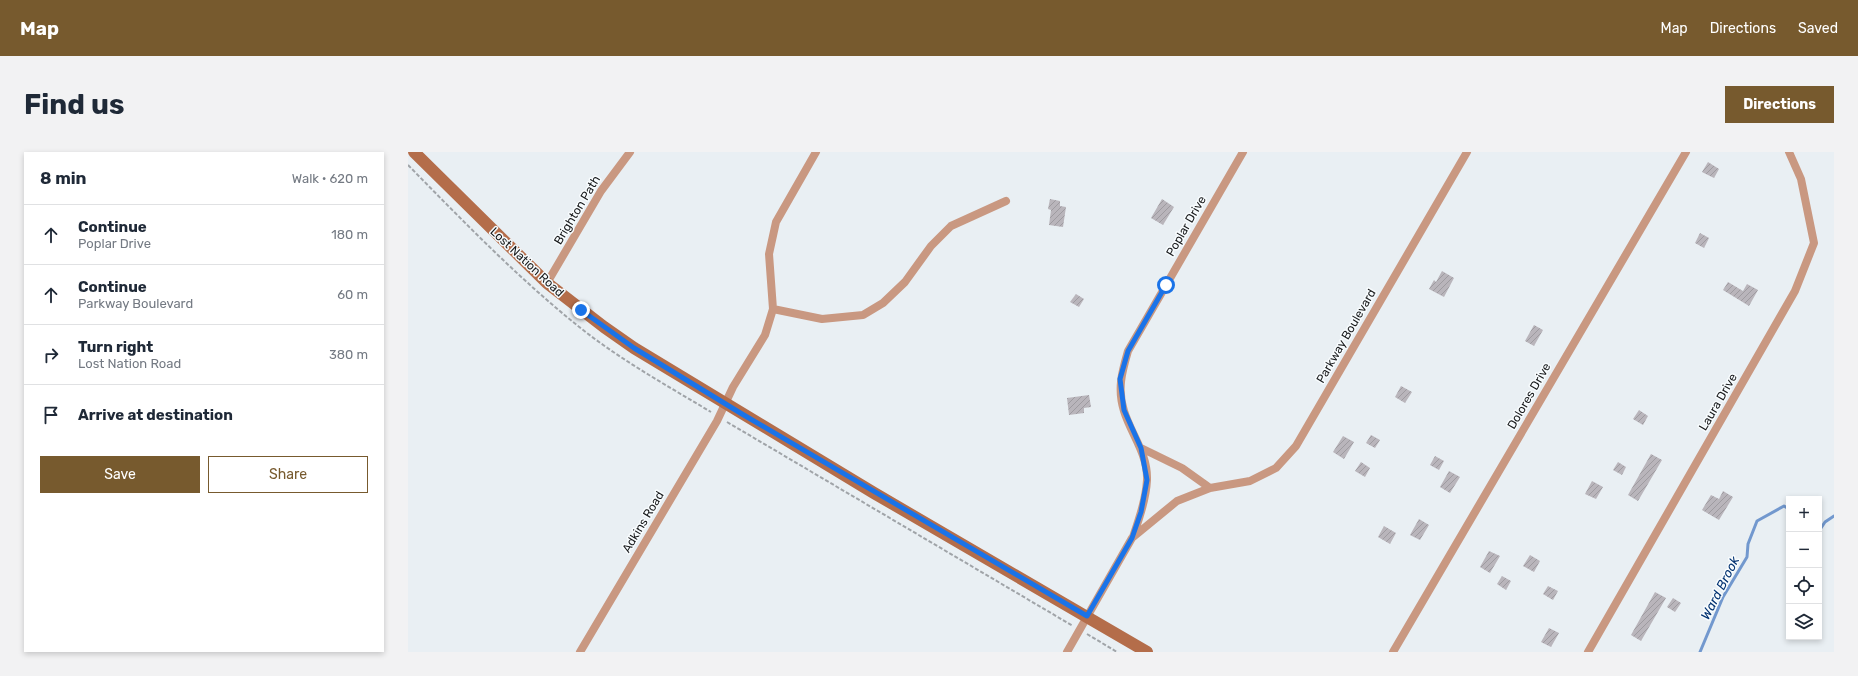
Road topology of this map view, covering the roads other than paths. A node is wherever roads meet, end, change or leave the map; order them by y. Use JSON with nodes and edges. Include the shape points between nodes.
{"nodes":[{"id":1,"x":414,"y":152,"type":"edge"},
{"id":2,"x":630,"y":152,"type":"edge"},
{"id":3,"x":816,"y":152,"type":"edge"},
{"id":4,"x":1243,"y":152,"type":"edge"},
{"id":5,"x":1467,"y":152,"type":"edge"},
{"id":6,"x":1686,"y":152,"type":"edge"},
{"id":7,"x":1788,"y":152,"type":"edge"},
{"id":8,"x":1006,"y":201,"type":"dead end"},
{"id":9,"x":547,"y":284,"type":"junction"},
{"id":10,"x":773,"y":309,"type":"junction"},
{"id":11,"x":725,"y":404,"type":"junction"},
{"id":12,"x":1141,"y":448,"type":"junction"},
{"id":13,"x":1210,"y":488,"type":"junction"},
{"id":14,"x":1132,"y":538,"type":"junction"},
{"id":15,"x":1087,"y":616,"type":"junction"},
{"id":16,"x":580,"y":652,"type":"edge"},
{"id":17,"x":1067,"y":652,"type":"edge"},
{"id":18,"x":1147,"y":652,"type":"edge"},
{"id":19,"x":1393,"y":652,"type":"edge"},
{"id":20,"x":1588,"y":652,"type":"edge"}],
"edges":[{"from":1,"to":9,"type":"street","name":"Lost Nation Road"},
{"from":2,"to":9,"type":"street","name":"Brighton Path","via":[[601,191]]},
{"from":3,"to":10,"type":"street","via":[[776,222],[769,254]]},
{"from":4,"to":12,"type":"street","name":"Poplar Drive","via":[[1128,351],[1120,379],[1124,410]]},
{"from":5,"to":13,"type":"street","name":"Parkway Boulevard","via":[[1296,446],[1276,468],[1250,481]]},
{"from":6,"to":19,"type":"street","name":"Dolores Drive"},
{"from":7,"to":20,"type":"street","name":"Laura Drive","via":[[1801,179],[1814,242],[1798,284]]},
{"from":8,"to":10,"type":"street","via":[[951,226],[931,246],[905,282],[883,303],[863,316],[822,320]]},
{"from":9,"to":11,"type":"street","name":"Lost Nation Road","via":[[634,348]]},
{"from":10,"to":11,"type":"street","name":"Adkins Road","via":[[765,335]]},
{"from":11,"to":15,"type":"street","name":"Lost Nation Road"},
{"from":11,"to":16,"type":"street","name":"Adkins Road"},
{"from":12,"to":13,"type":"street","via":[[1182,468]]},
{"from":12,"to":14,"type":"street","name":"Poplar Drive","via":[[1147,480],[1141,512]]},
{"from":13,"to":14,"type":"street","name":"Parkway Boulevard","via":[[1177,501]]},
{"from":14,"to":15,"type":"street","name":"Parkway Boulevard"},
{"from":15,"to":17,"type":"street","name":"Parkway Boulevard"},
{"from":15,"to":18,"type":"street","name":"Lost Nation Road"}]}
